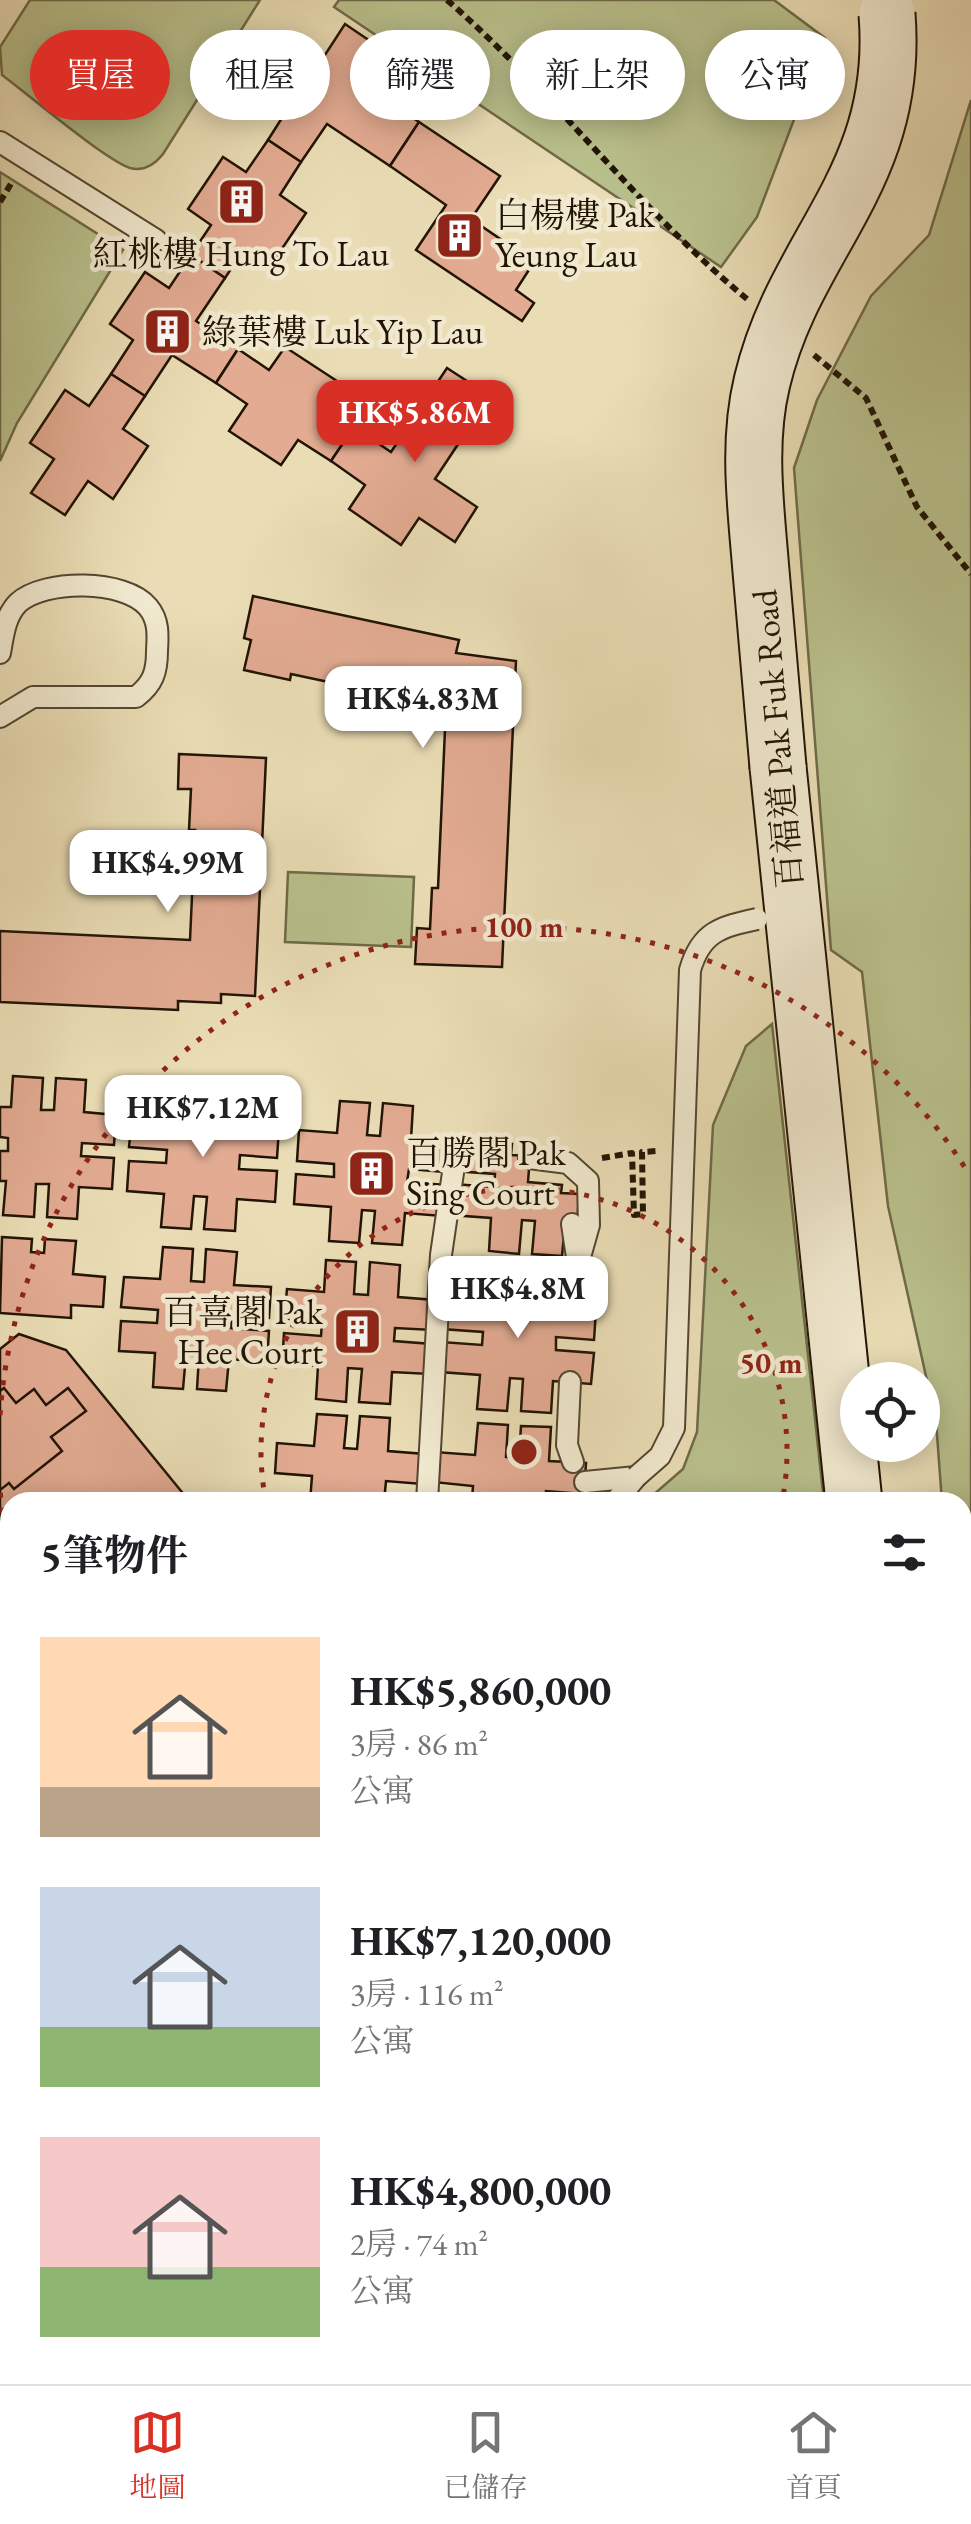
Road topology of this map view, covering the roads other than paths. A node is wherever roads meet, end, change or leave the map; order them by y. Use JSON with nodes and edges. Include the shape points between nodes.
{"nodes":[{"id":1,"x":886,"y":7,"type":"edge"},
{"id":2,"x":0,"y":142,"type":"edge"},
{"id":3,"x":156,"y":240,"type":"dead end"},
{"id":4,"x":0,"y":653,"type":"edge"},
{"id":5,"x":0,"y":717,"type":"edge"},
{"id":6,"x":775,"y":917,"type":"junction"},
{"id":7,"x":529,"y":1158,"type":"dead end"},
{"id":8,"x":455,"y":1159,"type":"dead end"},
{"id":9,"x":455,"y":1215,"type":"dead end"},
{"id":10,"x":572,"y":1224,"type":"dead end"},
{"id":11,"x":442,"y":1255,"type":"junction"},
{"id":12,"x":578,"y":1264,"type":"junction"},
{"id":13,"x":576,"y":1308,"type":"dead end"},
{"id":14,"x":570,"y":1382,"type":"dead end"},
{"id":15,"x":565,"y":1456,"type":"dead end"},
{"id":16,"x":636,"y":1477,"type":"junction"},
{"id":17,"x":584,"y":1482,"type":"dead end"},
{"id":18,"x":428,"y":1492,"type":"edge"},
{"id":19,"x":623,"y":1492,"type":"edge"},
{"id":20,"x":853,"y":1492,"type":"edge"}],
"edges":[{"from":1,"to":6,"type":"street","name":"百福道 Pak Fuk Road","bridge":true,"via":[[888,76],[876,134],[852,194],[778,332],[757,408],[755,498],[778,767]]},
{"from":2,"to":3,"type":"lane"},
{"from":4,"to":5,"type":"lane","via":[[18,603],[54,588],[136,596],[158,625],[157,668],[136,697],[33,696]]},
{"from":6,"to":16,"type":"lane","bridge":true,"via":[[713,930],[693,960],[674,1428],[660,1456]]},
{"from":6,"to":20,"type":"street","name":"百福道 Pak Fuk Road"},
{"from":7,"to":12,"type":"lane","via":[[576,1167],[588,1181],[589,1225]]},
{"from":8,"to":11,"type":"lane"},
{"from":9,"to":11,"type":"lane"},
{"from":10,"to":12,"type":"lane"},
{"from":11,"to":18,"type":"lane"},
{"from":12,"to":13,"type":"lane"},
{"from":14,"to":15,"type":"lane"},
{"from":16,"to":17,"type":"lane"},
{"from":16,"to":19,"type":"lane"}]}
